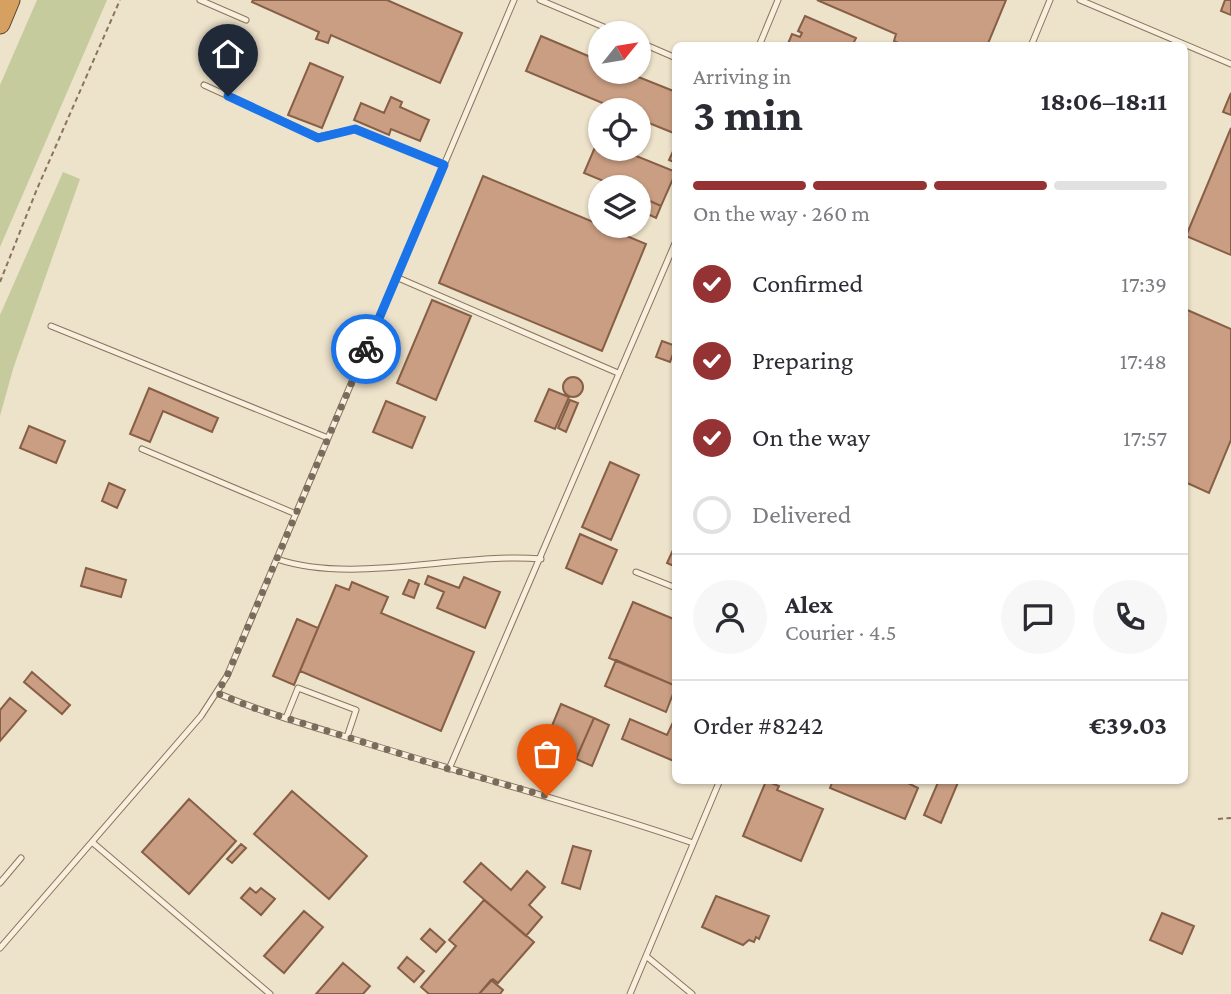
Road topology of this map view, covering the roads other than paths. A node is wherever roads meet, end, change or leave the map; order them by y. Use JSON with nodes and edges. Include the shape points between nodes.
{"nodes":[{"id":1,"x":10,"y":0,"type":"edge"},
{"id":2,"x":200,"y":0,"type":"edge"},
{"id":3,"x":514,"y":0,"type":"edge"},
{"id":4,"x":540,"y":0,"type":"edge"},
{"id":5,"x":778,"y":0,"type":"edge"},
{"id":6,"x":1050,"y":0,"type":"edge"},
{"id":7,"x":1080,"y":0,"type":"edge"},
{"id":8,"x":246,"y":20,"type":"dead end"},
{"id":9,"x":590,"y":21,"type":"edge"},
{"id":10,"x":0,"y":24,"type":"edge"},
{"id":11,"x":761,"y":42,"type":"edge"},
{"id":12,"x":1033,"y":42,"type":"edge"},
{"id":13,"x":1179,"y":42,"type":"edge"},
{"id":14,"x":1188,"y":46,"type":"edge"},
{"id":15,"x":651,"y":47,"type":"edge"},
{"id":16,"x":672,"y":56,"type":"edge"},
{"id":17,"x":1231,"y":64,"type":"edge"},
{"id":18,"x":204,"y":85,"type":"dead end"},
{"id":19,"x":444,"y":165,"type":"junction"},
{"id":20,"x":672,"y":250,"type":"edge"},
{"id":21,"x":396,"y":277,"type":"junction"},
{"id":22,"x":51,"y":326,"type":"dead end"},
{"id":23,"x":618,"y":373,"type":"junction"},
{"id":24,"x":328,"y":438,"type":"junction"},
{"id":25,"x":142,"y":449,"type":"dead end"},
{"id":26,"x":296,"y":514,"type":"junction"},
{"id":27,"x":277,"y":559,"type":"junction"},
{"id":28,"x":541,"y":559,"type":"junction"},
{"id":29,"x":636,"y":572,"type":"dead end"},
{"id":30,"x":672,"y":586,"type":"edge"},
{"id":31,"x":217,"y":693,"type":"junction"},
{"id":32,"x":286,"y":718,"type":"junction"},
{"id":33,"x":347,"y":737,"type":"junction"},
{"id":34,"x":449,"y":769,"type":"junction"},
{"id":35,"x":718,"y":784,"type":"edge"},
{"id":36,"x":92,"y":842,"type":"junction"},
{"id":37,"x":693,"y":843,"type":"junction"},
{"id":38,"x":21,"y":858,"type":"dead end"},
{"id":39,"x":0,"y":883,"type":"edge"},
{"id":40,"x":0,"y":948,"type":"edge"},
{"id":41,"x":646,"y":956,"type":"junction"},
{"id":42,"x":270,"y":994,"type":"edge"},
{"id":43,"x":630,"y":994,"type":"edge"},
{"id":44,"x":692,"y":994,"type":"edge"}],
"edges":[{"from":1,"to":10,"type":"highway"},
{"from":2,"to":8,"type":"lane"},
{"from":3,"to":19,"type":"lane"},
{"from":4,"to":9,"type":"lane"},
{"from":5,"to":11,"type":"lane"},
{"from":6,"to":12,"type":"lane"},
{"from":7,"to":13,"type":"lane"},
{"from":14,"to":17,"type":"lane"},
{"from":15,"to":16,"type":"lane"},
{"from":18,"to":19,"type":"lane","via":[[318,138],[355,129]]},
{"from":19,"to":21,"type":"lane"},
{"from":20,"to":23,"type":"lane"},
{"from":21,"to":23,"type":"lane"},
{"from":21,"to":24,"type":"lane"},
{"from":22,"to":24,"type":"lane"},
{"from":23,"to":28,"type":"lane"},
{"from":24,"to":26,"type":"lane"},
{"from":25,"to":26,"type":"lane"},
{"from":26,"to":27,"type":"lane"},
{"from":27,"to":28,"type":"lane","via":[[324,567]]},
{"from":27,"to":31,"type":"lane"},
{"from":28,"to":34,"type":"lane"},
{"from":29,"to":30,"type":"lane"},
{"from":31,"to":32,"type":"lane"},
{"from":31,"to":36,"type":"lane"},
{"from":32,"to":33,"type":"lane"},
{"from":32,"to":33,"type":"lane","via":[[298,688],[356,710]]},
{"from":33,"to":34,"type":"lane"},
{"from":34,"to":37,"type":"lane","via":[[595,809]]},
{"from":35,"to":37,"type":"lane"},
{"from":36,"to":40,"type":"lane"},
{"from":36,"to":42,"type":"lane"},
{"from":37,"to":41,"type":"lane"},
{"from":38,"to":39,"type":"lane"},
{"from":41,"to":43,"type":"lane"},
{"from":41,"to":44,"type":"lane"}]}
